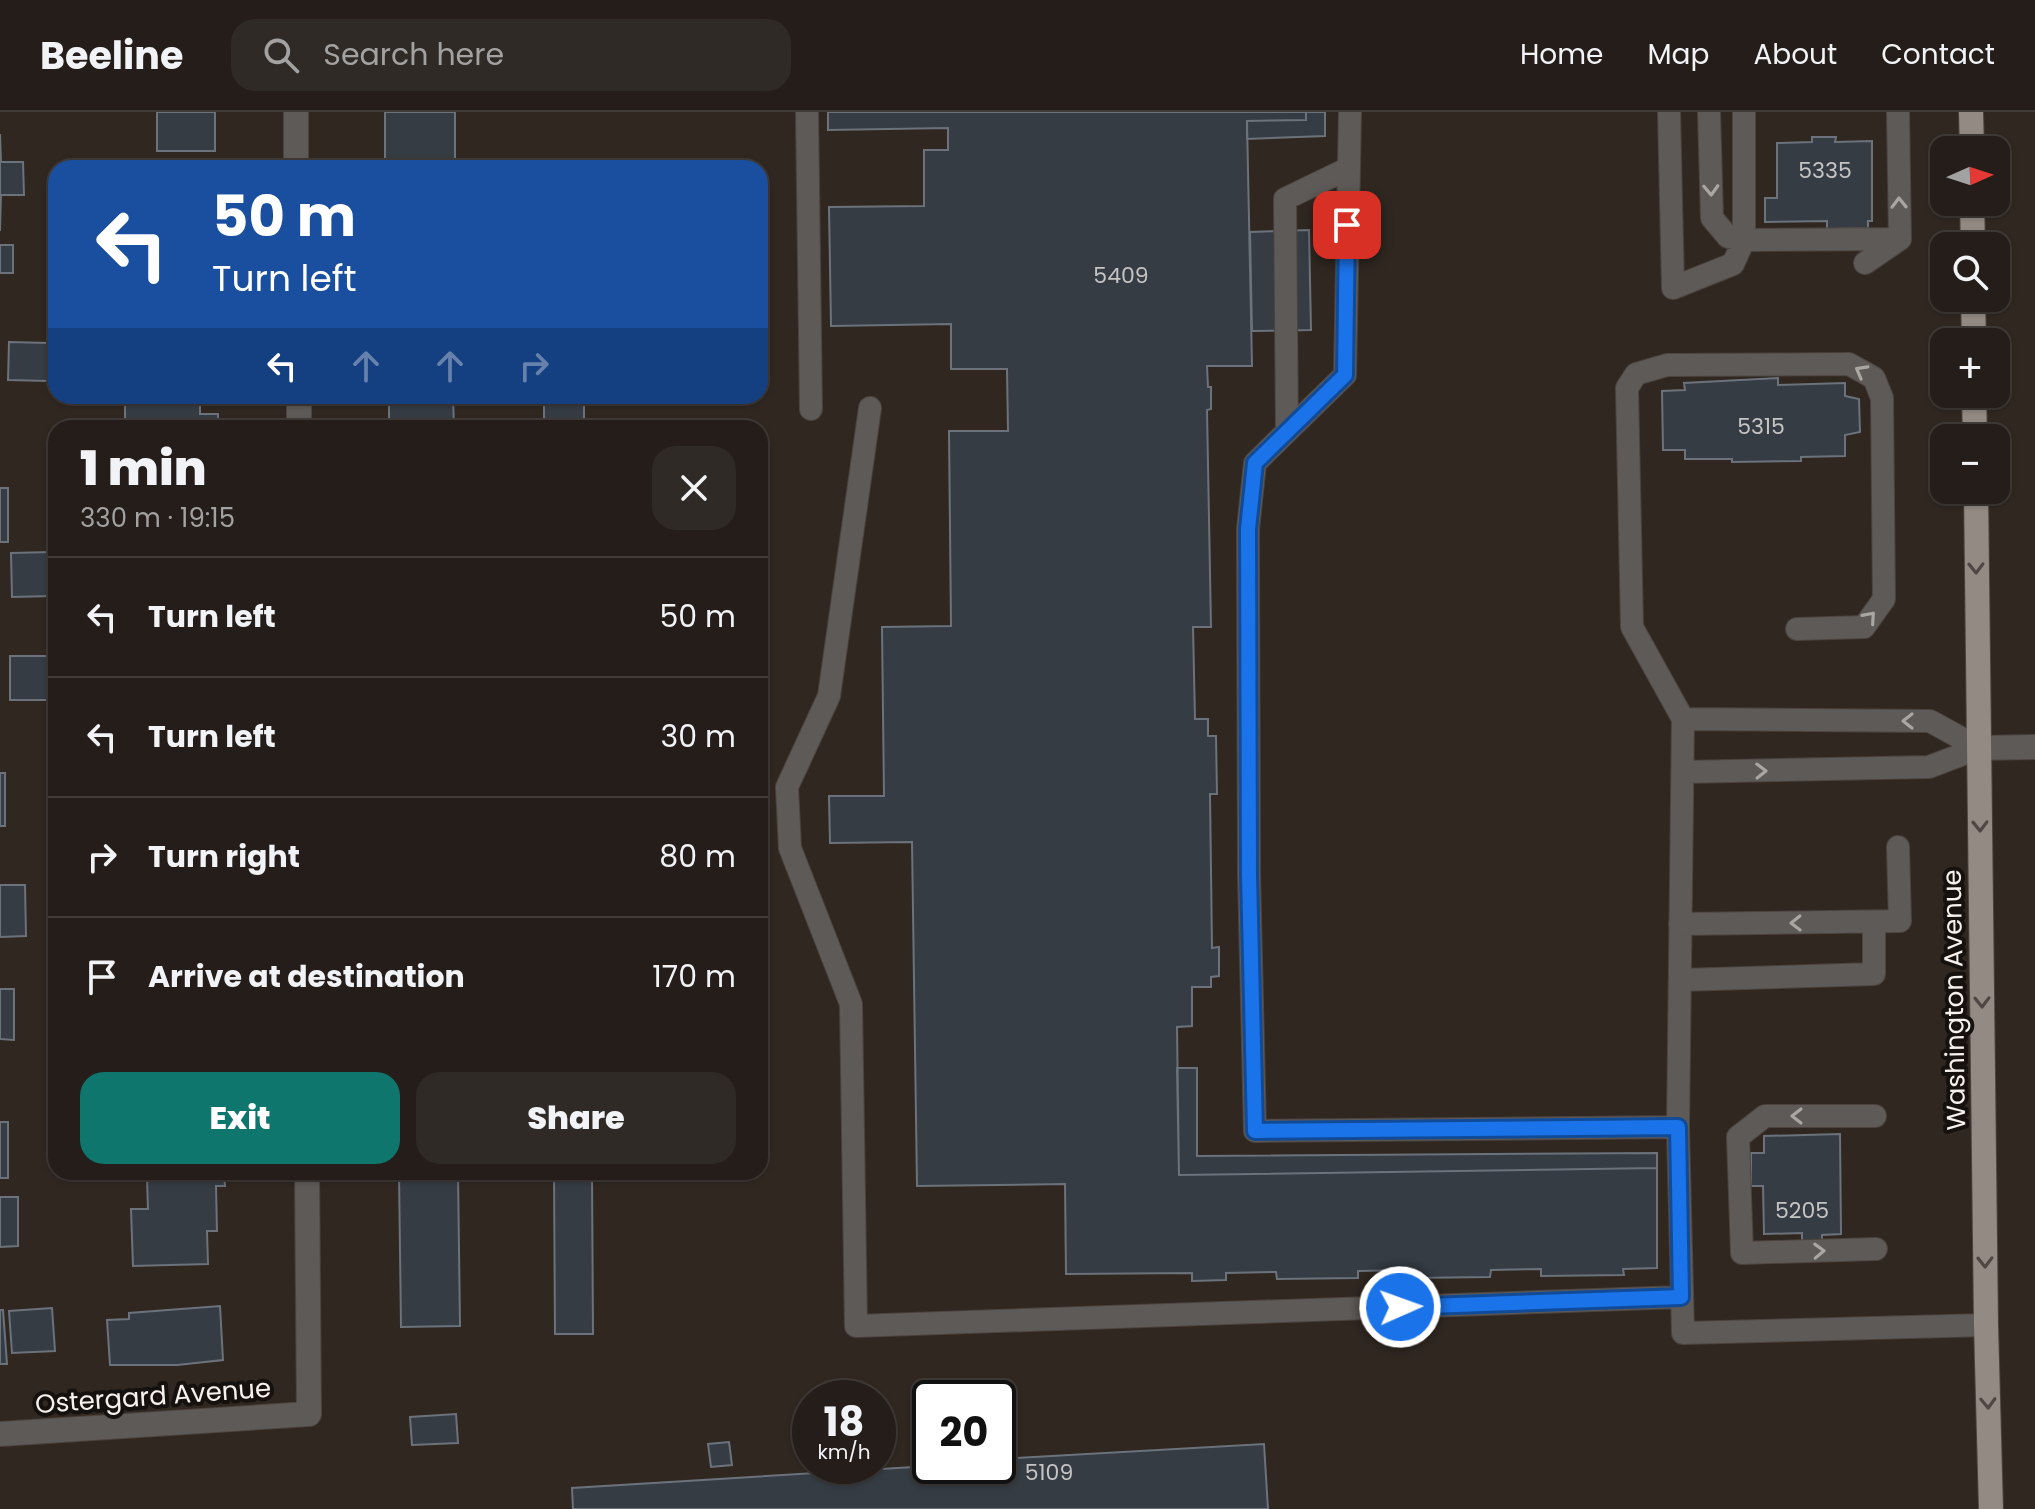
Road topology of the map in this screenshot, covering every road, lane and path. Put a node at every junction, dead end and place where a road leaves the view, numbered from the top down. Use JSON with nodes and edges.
{"nodes":[{"id":1,"x":296,"y":112,"type":"edge"},
{"id":2,"x":807,"y":112,"type":"edge"},
{"id":3,"x":1350,"y":112,"type":"edge"},
{"id":4,"x":1669,"y":112,"type":"edge"},
{"id":5,"x":1709,"y":112,"type":"edge"},
{"id":6,"x":1744,"y":112,"type":"edge"},
{"id":7,"x":1898,"y":112,"type":"edge"},
{"id":8,"x":1971,"y":112,"type":"edge"},
{"id":9,"x":1972,"y":136,"type":"edge"},
{"id":10,"x":296,"y":160,"type":"edge"},
{"id":11,"x":1349,"y":168,"type":"junction"},
{"id":12,"x":1900,"y":239,"type":"junction"},
{"id":13,"x":1744,"y":240,"type":"junction"},
{"id":14,"x":1865,"y":263,"type":"dead end"},
{"id":15,"x":870,"y":408,"type":"dead end"},
{"id":16,"x":811,"y":409,"type":"dead end"},
{"id":17,"x":1287,"y":431,"type":"junction"},
{"id":18,"x":1976,"y":504,"type":"edge"},
{"id":19,"x":1797,"y":629,"type":"dead end"},
{"id":20,"x":1683,"y":719,"type":"junction"},
{"id":21,"x":2035,"y":747,"type":"edge"},
{"id":22,"x":1979,"y":748,"type":"junction"},
{"id":23,"x":1683,"y":772,"type":"junction"},
{"id":24,"x":1898,"y":847,"type":"dead end"},
{"id":25,"x":1874,"y":922,"type":"junction"},
{"id":26,"x":1680,"y":924,"type":"junction"},
{"id":27,"x":1680,"y":980,"type":"junction"},
{"id":28,"x":1875,"y":1116,"type":"dead end"},
{"id":29,"x":1678,"y":1127,"type":"junction"},
{"id":30,"x":307,"y":1180,"type":"edge"},
{"id":31,"x":1876,"y":1249,"type":"dead end"},
{"id":32,"x":1681,"y":1297,"type":"junction"},
{"id":33,"x":1986,"y":1325,"type":"junction"},
{"id":34,"x":0,"y":1434,"type":"edge"},
{"id":35,"x":1991,"y":1509,"type":"edge"}],
"edges":[{"from":1,"to":10,"type":"street"},
{"from":2,"to":16,"type":"lane"},
{"from":3,"to":11,"type":"lane"},
{"from":4,"to":13,"type":"lane"},
{"from":5,"to":13,"type":"lane","one_way":true},
{"from":6,"to":13,"type":"lane"},
{"from":12,"to":7,"type":"lane","one_way":true},
{"from":8,"to":9,"type":"main road"},
{"from":11,"to":17,"type":"lane"},
{"from":11,"to":17,"type":"lane"},
{"from":12,"to":13,"type":"lane"},
{"from":12,"to":14,"type":"lane"},
{"from":15,"to":32,"type":"lane"},
{"from":17,"to":29,"type":"lane"},
{"from":18,"to":22,"type":"main road","name":"Washington Avenue","one_way":true},
{"from":19,"to":20,"type":"lane","one_way":true},
{"from":22,"to":20,"type":"lane","one_way":true},
{"from":20,"to":23,"type":"lane"},
{"from":21,"to":22,"type":"street"},
{"from":23,"to":22,"type":"lane","one_way":true},
{"from":22,"to":33,"type":"main road","name":"Washington Avenue","one_way":true},
{"from":23,"to":26,"type":"lane"},
{"from":24,"to":25,"type":"lane"},
{"from":25,"to":26,"type":"lane","one_way":true},
{"from":25,"to":27,"type":"lane"},
{"from":26,"to":27,"type":"lane"},
{"from":27,"to":29,"type":"lane"},
{"from":28,"to":31,"type":"lane","one_way":true},
{"from":29,"to":32,"type":"lane"},
{"from":30,"to":34,"type":"street","name":"Ostergard Avenue"},
{"from":32,"to":33,"type":"lane"},
{"from":33,"to":35,"type":"main road","name":"Washington Avenue","one_way":true}]}
